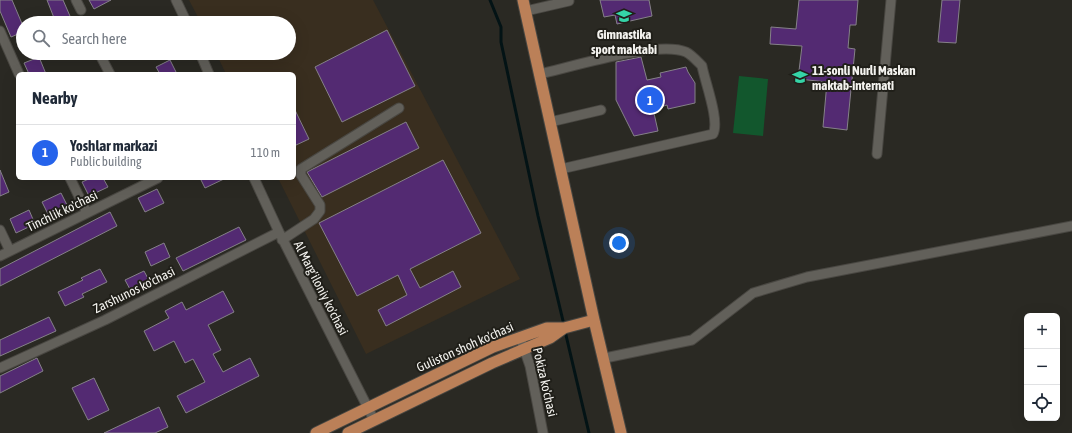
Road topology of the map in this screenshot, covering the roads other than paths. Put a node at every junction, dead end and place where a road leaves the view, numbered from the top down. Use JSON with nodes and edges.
{"nodes":[{"id":1,"x":76,"y":0,"type":"edge"},
{"id":2,"x":176,"y":0,"type":"edge"},
{"id":3,"x":891,"y":0,"type":"edge"},
{"id":4,"x":569,"y":1,"type":"dead end"},
{"id":5,"x":524,"y":5,"type":"edge"},
{"id":6,"x":81,"y":10,"type":"dead end"},
{"id":7,"x":184,"y":16,"type":"edge"},
{"id":8,"x":0,"y":31,"type":"edge"},
{"id":9,"x":103,"y":60,"type":"edge"},
{"id":10,"x":203,"y":60,"type":"edge"},
{"id":11,"x":19,"y":72,"type":"edge"},
{"id":12,"x":109,"y":72,"type":"edge"},
{"id":13,"x":208,"y":72,"type":"edge"},
{"id":14,"x":540,"y":74,"type":"junction"},
{"id":15,"x":399,"y":108,"type":"dead end"},
{"id":16,"x":601,"y":110,"type":"dead end"},
{"id":17,"x":550,"y":122,"type":"junction"},
{"id":18,"x":877,"y":154,"type":"dead end"},
{"id":19,"x":561,"y":169,"type":"junction"},
{"id":20,"x":71,"y":180,"type":"edge"},
{"id":21,"x":154,"y":180,"type":"edge"},
{"id":22,"x":255,"y":180,"type":"edge"},
{"id":23,"x":87,"y":213,"type":"junction"},
{"id":24,"x":1072,"y":226,"type":"edge"},
{"id":25,"x":0,"y":230,"type":"edge"},
{"id":26,"x":281,"y":236,"type":"junction"},
{"id":27,"x":10,"y":251,"type":"junction"},
{"id":28,"x":0,"y":256,"type":"edge"},
{"id":29,"x":590,"y":321,"type":"junction"},
{"id":30,"x":564,"y":328,"type":"junction"},
{"id":31,"x":520,"y":337,"type":"junction"},
{"id":32,"x":525,"y":349,"type":"junction"},
{"id":33,"x":605,"y":358,"type":"junction"},
{"id":34,"x":0,"y":368,"type":"edge"},
{"id":35,"x":367,"y":408,"type":"junction"},
{"id":36,"x":374,"y":420,"type":"junction"},
{"id":37,"x":316,"y":433,"type":"edge"},
{"id":38,"x":348,"y":433,"type":"edge"},
{"id":39,"x":543,"y":433,"type":"edge"},
{"id":40,"x":621,"y":433,"type":"edge"}],
"edges":[{"from":1,"to":6,"type":"street"},
{"from":2,"to":7,"type":"street"},
{"from":3,"to":18,"type":"street"},
{"from":4,"to":5,"type":"street"},
{"from":5,"to":14,"type":"main road"},
{"from":8,"to":11,"type":"street"},
{"from":9,"to":12,"type":"street"},
{"from":10,"to":13,"type":"street"},
{"from":14,"to":17,"type":"main road"},
{"from":14,"to":19,"type":"street"},
{"from":15,"to":26,"type":"street","name":"Zarshunos ko'chasi"},
{"from":16,"to":17,"type":"street"},
{"from":17,"to":19,"type":"main road"},
{"from":19,"to":29,"type":"main road"},
{"from":20,"to":23,"type":"street"},
{"from":21,"to":23,"type":"street","name":"Tinchlik ko'chasi"},
{"from":22,"to":26,"type":"street","name":"Al Marg'iloniy ko'chasi"},
{"from":23,"to":27,"type":"street","name":"Tinchlik ko'chasi"},
{"from":24,"to":33,"type":"street"},
{"from":25,"to":27,"type":"street"},
{"from":26,"to":34,"type":"street","name":"Zarshunos ko'chasi"},
{"from":26,"to":35,"type":"street","name":"Al Marg'iloniy ko'chasi"},
{"from":27,"to":28,"type":"street","name":"Tinchlik ko'chasi"},
{"from":29,"to":30,"type":"main road"},
{"from":29,"to":33,"type":"main road"},
{"from":30,"to":31,"type":"main road","name":"Guliston shoh ko'chasi"},
{"from":30,"to":32,"type":"main road","name":"Guliston shoh ko'chasi"},
{"from":31,"to":32,"type":"street","name":"Pokiza ko'chasi"},
{"from":31,"to":35,"type":"main road","name":"Guliston shoh ko'chasi"},
{"from":32,"to":36,"type":"main road","name":"Guliston shoh ko'chasi"},
{"from":32,"to":39,"type":"street","name":"Pokiza ko'chasi"},
{"from":33,"to":40,"type":"main road"},
{"from":35,"to":36,"type":"street","name":"Al Marg'iloniy ko'chasi"},
{"from":35,"to":37,"type":"main road","name":"Guliston shoh ko'chasi"},
{"from":36,"to":38,"type":"main road","name":"Guliston shoh ko'chasi"}]}
